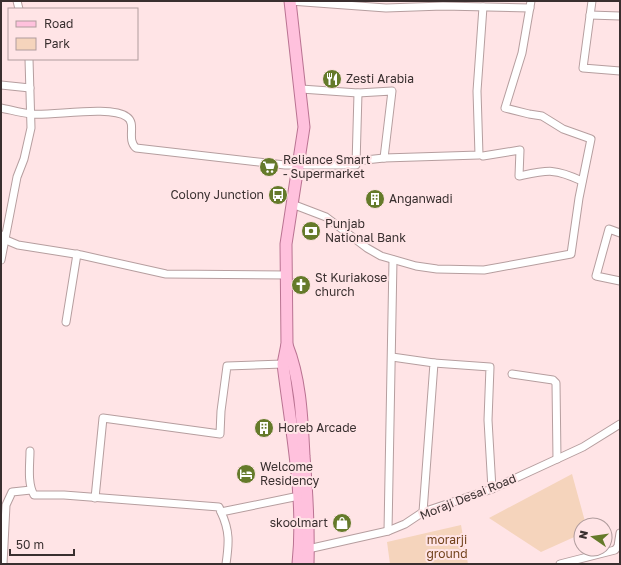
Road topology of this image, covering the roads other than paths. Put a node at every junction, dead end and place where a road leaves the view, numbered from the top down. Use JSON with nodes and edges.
{"nodes":[{"id":1,"x":290,"y":1,"type":"edge"},
{"id":2,"x":592,"y":1,"type":"edge"},
{"id":3,"x":443,"y":3,"type":"edge"},
{"id":4,"x":387,"y":4,"type":"edge"},
{"id":5,"x":530,"y":5,"type":"edge"},
{"id":6,"x":483,"y":7,"type":"junction"},
{"id":7,"x":590,"y":15,"type":"junction"},
{"id":8,"x":620,"y":16,"type":"edge"},
{"id":9,"x":29,"y":60,"type":"edge"},
{"id":10,"x":620,"y":71,"type":"edge"},
{"id":11,"x":1,"y":85,"type":"edge"},
{"id":12,"x":30,"y":88,"type":"junction"},
{"id":13,"x":300,"y":89,"type":"junction"},
{"id":14,"x":358,"y":93,"type":"junction"},
{"id":15,"x":1,"y":108,"type":"edge"},
{"id":16,"x":31,"y":114,"type":"junction"},
{"id":17,"x":483,"y":156,"type":"dead end"},
{"id":18,"x":384,"y":158,"type":"junction"},
{"id":19,"x":356,"y":161,"type":"junction"},
{"id":20,"x":297,"y":165,"type":"junction"},
{"id":21,"x":582,"y":181,"type":"junction"},
{"id":22,"x":292,"y":204,"type":"junction"},
{"id":23,"x":620,"y":233,"type":"edge"},
{"id":24,"x":3,"y":238,"type":"edge"},
{"id":25,"x":77,"y":254,"type":"junction"},
{"id":26,"x":1,"y":260,"type":"edge"},
{"id":27,"x":394,"y":260,"type":"junction"},
{"id":28,"x":287,"y":275,"type":"junction"},
{"id":29,"x":620,"y":281,"type":"edge"},
{"id":30,"x":66,"y":322,"type":"dead end"},
{"id":31,"x":287,"y":344,"type":"junction"},
{"id":32,"x":392,"y":357,"type":"junction"},
{"id":33,"x":434,"y":363,"type":"junction"},
{"id":34,"x":283,"y":364,"type":"junction"},
{"id":35,"x":512,"y":374,"type":"dead end"},
{"id":36,"x":302,"y":416,"type":"junction"},
{"id":37,"x":289,"y":417,"type":"junction"},
{"id":38,"x":620,"y":424,"type":"edge"},
{"id":39,"x":30,"y":451,"type":"dead end"},
{"id":40,"x":557,"y":459,"type":"junction"},
{"id":41,"x":492,"y":489,"type":"junction"},
{"id":42,"x":31,"y":490,"type":"junction"},
{"id":43,"x":299,"y":496,"type":"junction"},
{"id":44,"x":94,"y":498,"type":"junction"},
{"id":45,"x":221,"y":512,"type":"junction"},
{"id":46,"x":424,"y":512,"type":"junction"},
{"id":47,"x":388,"y":531,"type":"junction"},
{"id":48,"x":620,"y":533,"type":"edge"},
{"id":49,"x":308,"y":549,"type":"junction"},
{"id":50,"x":2,"y":562,"type":"edge"},
{"id":51,"x":226,"y":564,"type":"edge"},
{"id":52,"x":298,"y":564,"type":"edge"},
{"id":53,"x":308,"y":564,"type":"edge"},
{"id":54,"x":560,"y":564,"type":"edge"}],
"edges":[{"from":1,"to":4,"type":"street"},
{"from":1,"to":13,"type":"main road"},
{"from":2,"to":7,"type":"street"},
{"from":3,"to":4,"type":"street"},
{"from":3,"to":6,"type":"street"},
{"from":5,"to":6,"type":"street"},
{"from":5,"to":21,"type":"street"},
{"from":6,"to":18,"type":"street"},
{"from":7,"to":8,"type":"street"},
{"from":7,"to":10,"type":"street"},
{"from":9,"to":12,"type":"street"},
{"from":11,"to":12,"type":"street"},
{"from":12,"to":16,"type":"street"},
{"from":13,"to":14,"type":"street"},
{"from":13,"to":20,"type":"main road"},
{"from":14,"to":18,"type":"street"},
{"from":14,"to":19,"type":"street"},
{"from":15,"to":16,"type":"street"},
{"from":16,"to":20,"type":"street"},
{"from":16,"to":24,"type":"street"},
{"from":17,"to":21,"type":"street"},
{"from":18,"to":19,"type":"street"},
{"from":19,"to":20,"type":"street"},
{"from":20,"to":22,"type":"main road"},
{"from":21,"to":27,"type":"street"},
{"from":22,"to":27,"type":"street"},
{"from":22,"to":28,"type":"main road"},
{"from":23,"to":29,"type":"street"},
{"from":24,"to":25,"type":"street"},
{"from":24,"to":26,"type":"street"},
{"from":25,"to":28,"type":"street"},
{"from":25,"to":30,"type":"street"},
{"from":27,"to":32,"type":"street"},
{"from":28,"to":31,"type":"main road"},
{"from":31,"to":34,"type":"main road"},
{"from":31,"to":36,"type":"main road"},
{"from":32,"to":33,"type":"street"},
{"from":32,"to":47,"type":"street"},
{"from":33,"to":41,"type":"street"},
{"from":33,"to":46,"type":"street"},
{"from":34,"to":37,"type":"main road"},
{"from":34,"to":44,"type":"street"},
{"from":35,"to":40,"type":"street"},
{"from":36,"to":37,"type":"main road"},
{"from":36,"to":49,"type":"main road"},
{"from":37,"to":43,"type":"main road"},
{"from":38,"to":40,"type":"street","name":"Moraji Desai Road"},
{"from":39,"to":42,"type":"street"},
{"from":40,"to":41,"type":"street","name":"Moraji Desai Road"},
{"from":41,"to":46,"type":"street","name":"Moraji Desai Road"},
{"from":42,"to":44,"type":"street"},
{"from":42,"to":50,"type":"street"},
{"from":43,"to":45,"type":"street"},
{"from":43,"to":52,"type":"main road"},
{"from":44,"to":45,"type":"street"},
{"from":45,"to":51,"type":"street"},
{"from":46,"to":47,"type":"street","name":"Moraji Desai Road"},
{"from":47,"to":49,"type":"street","name":"Moraji Desai Road"},
{"from":48,"to":54,"type":"street"},
{"from":49,"to":53,"type":"main road"}]}
